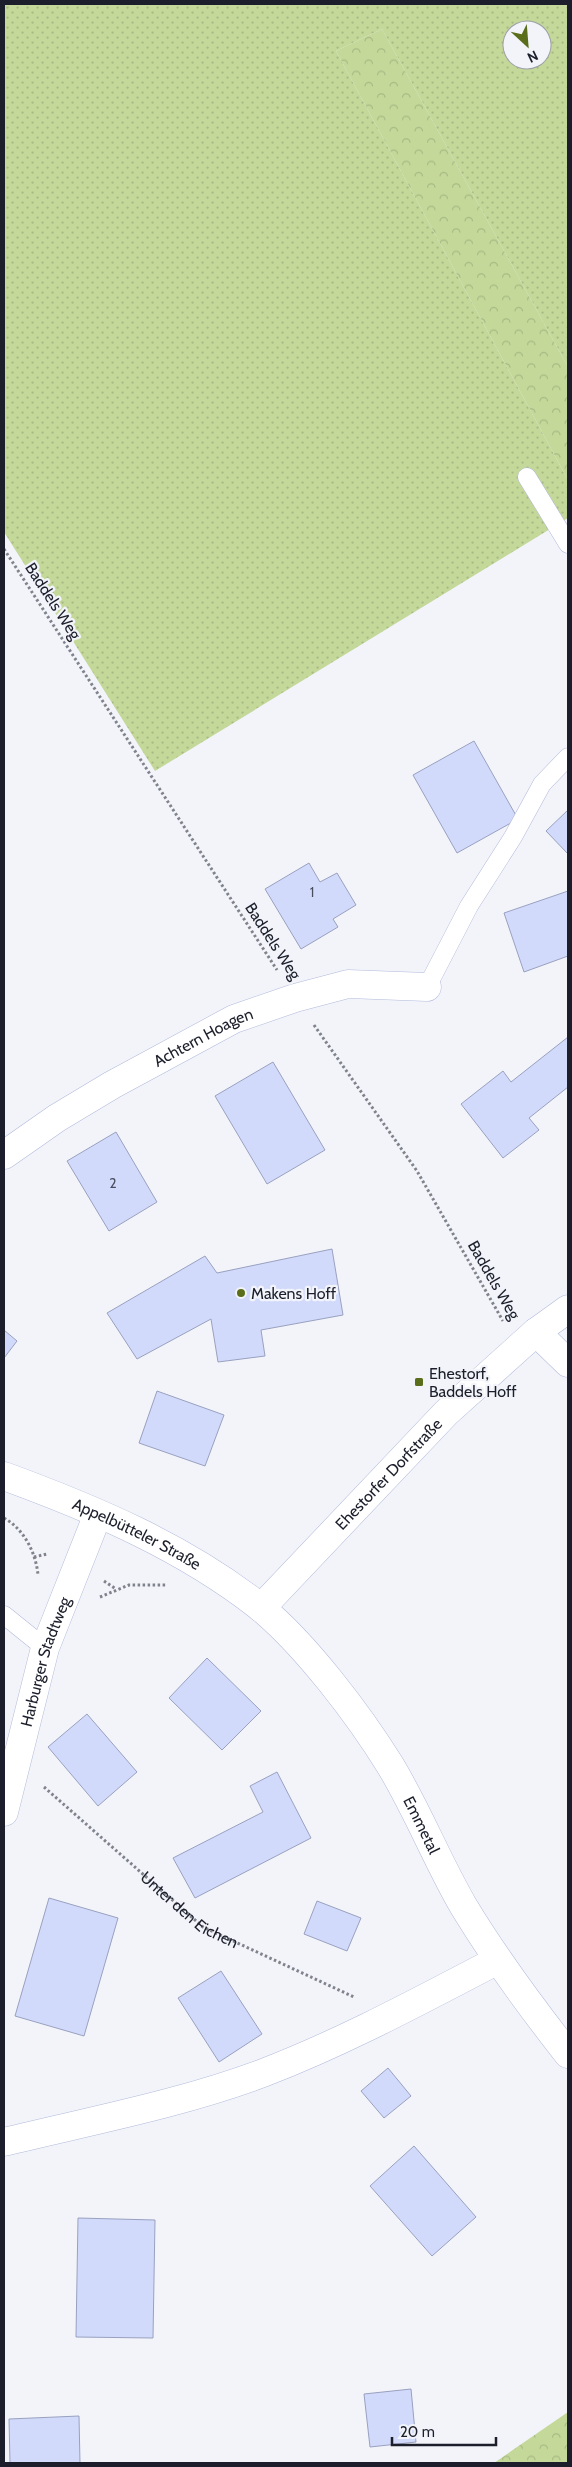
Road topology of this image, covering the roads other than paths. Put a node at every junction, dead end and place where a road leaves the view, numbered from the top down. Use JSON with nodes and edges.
{"nodes":[{"id":1,"x":528,"y":477,"type":"dead end"},
{"id":2,"x":568,"y":544,"type":"edge"},
{"id":3,"x":568,"y":757,"type":"edge"},
{"id":4,"x":428,"y":987,"type":"joint"},
{"id":5,"x":4,"y":1155,"type":"edge"},
{"id":6,"x":568,"y":1310,"type":"edge"},
{"id":7,"x":527,"y":1340,"type":"junction"},
{"id":8,"x":568,"y":1363,"type":"edge"},
{"id":9,"x":4,"y":1476,"type":"edge"},
{"id":10,"x":98,"y":1514,"type":"junction"},
{"id":11,"x":261,"y":1608,"type":"junction"},
{"id":12,"x":4,"y":1616,"type":"edge"},
{"id":13,"x":45,"y":1648,"type":"junction"},
{"id":14,"x":4,"y":1812,"type":"edge"},
{"id":15,"x":498,"y":1960,"type":"junction"},
{"id":16,"x":568,"y":2054,"type":"edge"},
{"id":17,"x":4,"y":2142,"type":"edge"}],
"edges":[{"from":1,"to":2,"type":"lane"},
{"from":3,"to":4,"type":"lane"},
{"from":4,"to":5,"type":"street","name":"Achtern Hoagen"},
{"from":6,"to":7,"type":"street","name":"Ehestorfer Dorfstraße"},
{"from":7,"to":8,"type":"street"},
{"from":7,"to":11,"type":"street","name":"Ehestorfer Dorfstraße"},
{"from":9,"to":10,"type":"street","name":"Appelbütteler Straße"},
{"from":10,"to":11,"type":"street","name":"Appelbütteler Straße"},
{"from":10,"to":13,"type":"street","name":"Harburger Stadtweg"},
{"from":11,"to":15,"type":"street","name":"Emmetal"},
{"from":12,"to":13,"type":"lane"},
{"from":13,"to":14,"type":"street","name":"Harburger Stadtweg"},
{"from":15,"to":16,"type":"street","name":"Emmetal"},
{"from":15,"to":17,"type":"street"}]}
